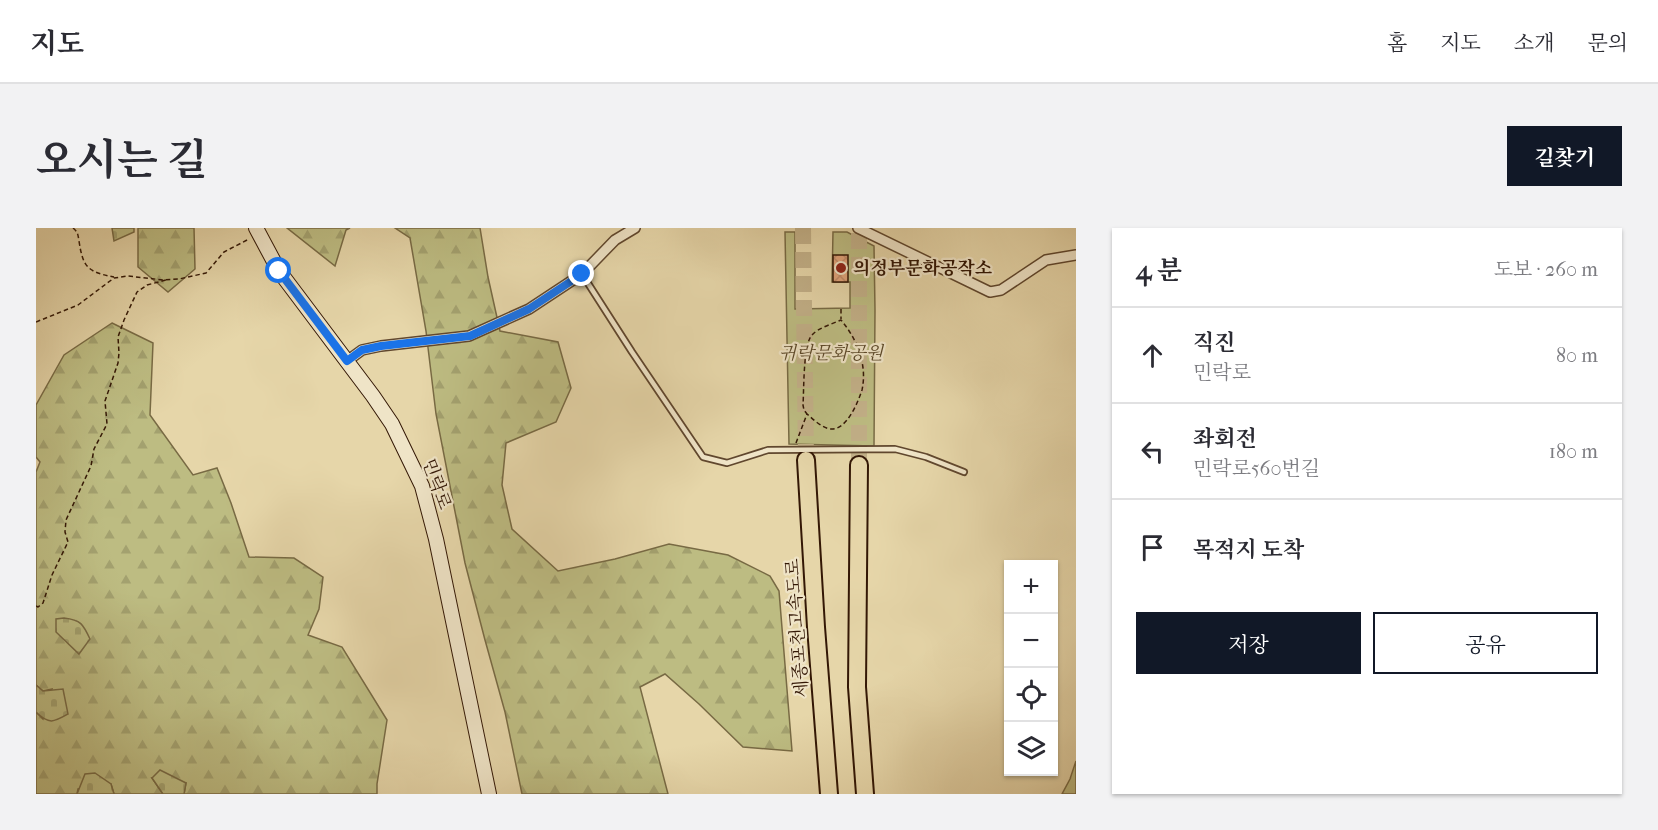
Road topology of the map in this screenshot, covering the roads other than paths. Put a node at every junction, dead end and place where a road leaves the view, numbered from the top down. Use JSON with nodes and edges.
{"nodes":[{"id":1,"x":635,"y":228,"type":"edge"},
{"id":2,"x":858,"y":228,"type":"edge"},
{"id":3,"x":257,"y":231,"type":"edge"},
{"id":4,"x":1076,"y":255,"type":"edge"},
{"id":5,"x":582,"y":274,"type":"junction"},
{"id":6,"x":347,"y":361,"type":"junction"},
{"id":7,"x":800,"y":454,"type":"junction"},
{"id":8,"x":859,"y":465,"type":"tunnel mouth"},
{"id":9,"x":964,"y":472,"type":"dead end"},
{"id":10,"x":489,"y":794,"type":"edge"},
{"id":11,"x":829,"y":794,"type":"edge"},
{"id":12,"x":865,"y":794,"type":"edge"}],
"edges":[{"from":1,"to":5,"type":"street"},
{"from":2,"to":4,"type":"street"},
{"from":3,"to":6,"type":"main road","name":"민락로"},
{"from":5,"to":6,"type":"street"},
{"from":5,"to":7,"type":"lane"},
{"from":6,"to":10,"type":"main road","name":"민락로"},
{"from":7,"to":9,"type":"lane"},
{"from":7,"to":11,"type":"highway","name":"세종포천고속도로"},
{"from":8,"to":12,"type":"highway"}]}
